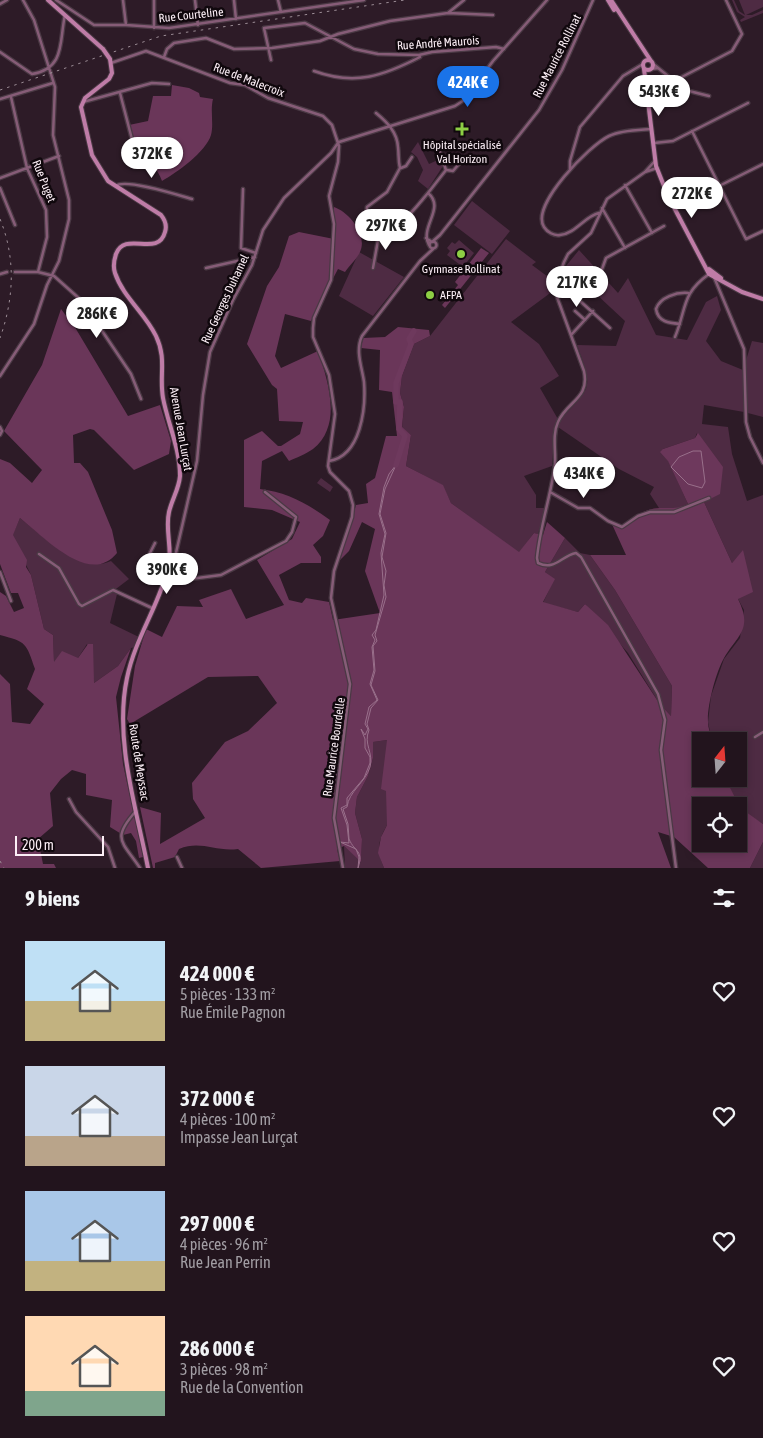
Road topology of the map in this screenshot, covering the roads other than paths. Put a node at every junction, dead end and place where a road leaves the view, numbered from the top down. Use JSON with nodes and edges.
{"nodes":[{"id":1,"x":7,"y":0,"type":"edge"},
{"id":2,"x":23,"y":0,"type":"edge"},
{"id":3,"x":48,"y":0,"type":"edge"},
{"id":4,"x":56,"y":0,"type":"edge"},
{"id":5,"x":124,"y":0,"type":"edge"},
{"id":6,"x":154,"y":0,"type":"edge"},
{"id":7,"x":195,"y":0,"type":"edge"},
{"id":8,"x":234,"y":0,"type":"edge"},
{"id":9,"x":278,"y":0,"type":"edge"},
{"id":10,"x":364,"y":0,"type":"edge"},
{"id":11,"x":464,"y":0,"type":"edge"},
{"id":12,"x":547,"y":0,"type":"edge"},
{"id":13,"x":593,"y":0,"type":"edge"},
{"id":14,"x":610,"y":0,"type":"edge"},
{"id":15,"x":726,"y":0,"type":"edge"},
{"id":16,"x":344,"y":1,"type":"edge"},
{"id":17,"x":0,"y":4,"type":"edge"},
{"id":18,"x":281,"y":12,"type":"junction"},
{"id":19,"x":448,"y":13,"type":"junction"},
{"id":20,"x":65,"y":15,"type":"junction"},
{"id":21,"x":493,"y":15,"type":"dead end"},
{"id":22,"x":236,"y":19,"type":"junction"},
{"id":23,"x":624,"y":21,"type":"junction"},
{"id":24,"x":126,"y":25,"type":"junction"},
{"id":25,"x":198,"y":25,"type":"junction"},
{"id":26,"x":154,"y":28,"type":"junction"},
{"id":27,"x":331,"y":38,"type":"junction"},
{"id":28,"x":268,"y":48,"type":"junction"},
{"id":29,"x":493,"y":48,"type":"junction"},
{"id":30,"x":504,"y":49,"type":"junction"},
{"id":31,"x":0,"y":52,"type":"edge"},
{"id":32,"x":500,"y":52,"type":"junction"},
{"id":33,"x":643,"y":52,"type":"junction"},
{"id":34,"x":408,"y":54,"type":"junction"},
{"id":35,"x":422,"y":55,"type":"junction"},
{"id":36,"x":164,"y":57,"type":"junction"},
{"id":37,"x":271,"y":60,"type":"dead end"},
{"id":38,"x":111,"y":61,"type":"junction"},
{"id":39,"x":409,"y":61,"type":"junction"},
{"id":40,"x":651,"y":62,"type":"junction"},
{"id":41,"x":644,"y":66,"type":"junction"},
{"id":42,"x":48,"y":68,"type":"junction"},
{"id":43,"x":660,"y":68,"type":"junction"},
{"id":44,"x":651,"y":69,"type":"junction"},
{"id":45,"x":314,"y":71,"type":"dead end"},
{"id":46,"x":646,"y":76,"type":"junction"},
{"id":47,"x":674,"y":81,"type":"junction"},
{"id":48,"x":53,"y":83,"type":"junction"},
{"id":49,"x":169,"y":84,"type":"dead end"},
{"id":50,"x":120,"y":93,"type":"junction"},
{"id":51,"x":709,"y":96,"type":"dead end"},
{"id":52,"x":11,"y":97,"type":"junction"},
{"id":53,"x":0,"y":99,"type":"edge"},
{"id":54,"x":82,"y":102,"type":"junction"},
{"id":55,"x":748,"y":103,"type":"dead end"},
{"id":56,"x":376,"y":112,"type":"dead end"},
{"id":57,"x":391,"y":126,"type":"junction"},
{"id":58,"x":651,"y":129,"type":"junction"},
{"id":59,"x":692,"y":131,"type":"junction"},
{"id":60,"x":338,"y":142,"type":"junction"},
{"id":61,"x":653,"y":144,"type":"junction"},
{"id":62,"x":440,"y":152,"type":"dead end"},
{"id":63,"x":58,"y":156,"type":"junction"},
{"id":64,"x":141,"y":157,"type":"dead end"},
{"id":65,"x":412,"y":157,"type":"dead end"},
{"id":66,"x":464,"y":158,"type":"dead end"},
{"id":67,"x":654,"y":161,"type":"junction"},
{"id":68,"x":763,"y":164,"type":"edge"},
{"id":69,"x":28,"y":168,"type":"junction"},
{"id":70,"x":400,"y":168,"type":"junction"},
{"id":71,"x":570,"y":169,"type":"junction"},
{"id":72,"x":655,"y":169,"type":"junction"},
{"id":73,"x":446,"y":170,"type":"junction"},
{"id":74,"x":645,"y":172,"type":"junction"},
{"id":75,"x":0,"y":178,"type":"edge"},
{"id":76,"x":625,"y":185,"type":"junction"},
{"id":77,"x":116,"y":186,"type":"junction"},
{"id":78,"x":719,"y":186,"type":"junction"},
{"id":79,"x":0,"y":188,"type":"edge"},
{"id":80,"x":243,"y":189,"type":"dead end"},
{"id":81,"x":428,"y":193,"type":"junction"},
{"id":82,"x":192,"y":199,"type":"dead end"},
{"id":83,"x":602,"y":208,"type":"junction"},
{"id":84,"x":600,"y":213,"type":"junction"},
{"id":85,"x":15,"y":225,"type":"dead end"},
{"id":86,"x":664,"y":226,"type":"dead end"},
{"id":87,"x":380,"y":229,"type":"junction"},
{"id":88,"x":763,"y":231,"type":"edge"},
{"id":89,"x":652,"y":233,"type":"junction"},
{"id":90,"x":440,"y":236,"type":"junction"},
{"id":91,"x":426,"y":238,"type":"junction"},
{"id":92,"x":432,"y":242,"type":"junction"},
{"id":93,"x":436,"y":245,"type":"junction"},
{"id":94,"x":430,"y":247,"type":"junction"},
{"id":95,"x":625,"y":248,"type":"junction"},
{"id":96,"x":256,"y":253,"type":"junction"},
{"id":97,"x":255,"y":257,"type":"junction"},
{"id":98,"x":206,"y":268,"type":"dead end"},
{"id":99,"x":373,"y":268,"type":"dead end"},
{"id":100,"x":602,"y":268,"type":"dead end"},
{"id":101,"x":7,"y":272,"type":"dead end"},
{"id":102,"x":15,"y":272,"type":"dead end"},
{"id":103,"x":38,"y":272,"type":"junction"},
{"id":104,"x":0,"y":274,"type":"edge"},
{"id":105,"x":712,"y":275,"type":"junction"},
{"id":106,"x":52,"y":276,"type":"junction"},
{"id":107,"x":570,"y":292,"type":"dead end"},
{"id":108,"x":688,"y":293,"type":"junction"},
{"id":109,"x":763,"y":300,"type":"edge"},
{"id":110,"x":575,"y":311,"type":"dead end"},
{"id":111,"x":593,"y":311,"type":"junction"},
{"id":112,"x":585,"y":320,"type":"junction"},
{"id":113,"x":680,"y":324,"type":"junction"},
{"id":114,"x":610,"y":328,"type":"dead end"},
{"id":115,"x":571,"y":335,"type":"junction"},
{"id":116,"x":675,"y":337,"type":"dead end"},
{"id":117,"x":0,"y":376,"type":"edge"},
{"id":118,"x":141,"y":399,"type":"dead end"},
{"id":119,"x":0,"y":428,"type":"edge"},
{"id":120,"x":0,"y":435,"type":"edge"},
{"id":121,"x":329,"y":461,"type":"junction"},
{"id":122,"x":763,"y":463,"type":"edge"},
{"id":123,"x":265,"y":492,"type":"dead end"},
{"id":124,"x":550,"y":492,"type":"junction"},
{"id":125,"x":709,"y":498,"type":"dead end"},
{"id":126,"x":155,"y":543,"type":"dead end"},
{"id":127,"x":39,"y":554,"type":"dead end"},
{"id":128,"x":0,"y":572,"type":"edge"},
{"id":129,"x":164,"y":577,"type":"junction"},
{"id":130,"x":170,"y":579,"type":"junction"},
{"id":131,"x":10,"y":601,"type":"dead end"},
{"id":132,"x":152,"y":608,"type":"junction"},
{"id":133,"x":763,"y":732,"type":"edge"},
{"id":134,"x":755,"y":737,"type":"dead end"},
{"id":135,"x":69,"y":799,"type":"dead end"},
{"id":136,"x":136,"y":810,"type":"junction"},
{"id":137,"x":177,"y":857,"type":"dead end"},
{"id":138,"x":115,"y":868,"type":"edge"},
{"id":139,"x":140,"y":868,"type":"edge"},
{"id":140,"x":148,"y":868,"type":"edge"},
{"id":141,"x":182,"y":868,"type":"edge"},
{"id":142,"x":343,"y":868,"type":"edge"},
{"id":143,"x":676,"y":868,"type":"edge"}],
"edges":[{"from":1,"to":17,"type":"street"},
{"from":2,"to":42,"type":"street"},
{"from":3,"to":20,"type":"main road"},
{"from":4,"to":24,"type":"street","name":"Rue Courteline"},
{"from":5,"to":24,"type":"street"},
{"from":6,"to":26,"type":"street"},
{"from":7,"to":25,"type":"street"},
{"from":8,"to":22,"type":"street"},
{"from":9,"to":18,"type":"street"},
{"from":10,"to":16,"type":"street","name":"Rue Courteline"},
{"from":11,"to":19,"type":"street"},
{"from":12,"to":30,"type":"street"},
{"from":13,"to":90,"type":"street","name":"Rue Maurice Rollinat"},
{"from":14,"to":23,"type":"main road"},
{"from":14,"to":23,"type":"main road"},
{"from":15,"to":47,"type":"street"},
{"from":16,"to":18,"type":"street","name":"Rue Courteline"},
{"from":18,"to":22,"type":"street","name":"Rue Courteline"},
{"from":19,"to":21,"type":"street"},
{"from":19,"to":27,"type":"street"},
{"from":20,"to":38,"type":"main road","bridge":true},
{"from":20,"to":42,"type":"street"},
{"from":22,"to":25,"type":"street","name":"Rue Courteline"},
{"from":23,"to":33,"type":"main road"},
{"from":24,"to":26,"type":"street","name":"Rue Courteline"},
{"from":25,"to":26,"type":"street","name":"Rue Courteline"},
{"from":27,"to":28,"type":"street"},
{"from":27,"to":28,"type":"street","name":"Rue André Maurois"},
{"from":27,"to":34,"type":"street","name":"Rue André Maurois"},
{"from":28,"to":36,"type":"street"},
{"from":28,"to":37,"type":"street"},
{"from":29,"to":30,"type":"street","name":"Rue André Maurois"},
{"from":29,"to":32,"type":"street","name":"Rue André Maurois"},
{"from":29,"to":35,"type":"street","name":"Rue André Maurois"},
{"from":30,"to":32,"type":"street"},
{"from":31,"to":42,"type":"street"},
{"from":32,"to":57,"type":"street"},
{"from":33,"to":40,"type":"main road"},
{"from":33,"to":41,"type":"main road"},
{"from":34,"to":35,"type":"street","name":"Rue André Maurois"},
{"from":34,"to":39,"type":"street"},
{"from":35,"to":39,"type":"street"},
{"from":36,"to":38,"type":"street","name":"Rue de Malecroix"},
{"from":36,"to":60,"type":"street","name":"Rue de Malecroix"},
{"from":38,"to":54,"type":"main road"},
{"from":39,"to":45,"type":"street"},
{"from":40,"to":41,"type":"main road"},
{"from":40,"to":43,"type":"street"},
{"from":40,"to":44,"type":"main road"},
{"from":41,"to":44,"type":"main road"},
{"from":41,"to":46,"type":"main road"},
{"from":41,"to":71,"type":"street"},
{"from":42,"to":48,"type":"street"},
{"from":43,"to":44,"type":"street"},
{"from":43,"to":47,"type":"street"},
{"from":44,"to":46,"type":"main road"},
{"from":46,"to":58,"type":"main road"},
{"from":47,"to":51,"type":"street"},
{"from":48,"to":52,"type":"street"},
{"from":48,"to":63,"type":"street"},
{"from":49,"to":50,"type":"street"},
{"from":50,"to":54,"type":"street"},
{"from":50,"to":64,"type":"street"},
{"from":52,"to":53,"type":"street"},
{"from":52,"to":69,"type":"street","name":"Rue Puget"},
{"from":54,"to":77,"type":"main road","name":"Avenue Jean Lurçat"},
{"from":55,"to":59,"type":"street"},
{"from":56,"to":57,"type":"street"},
{"from":57,"to":60,"type":"street"},
{"from":57,"to":70,"type":"street"},
{"from":58,"to":61,"type":"main road"},
{"from":58,"to":71,"type":"street"},
{"from":59,"to":61,"type":"street"},
{"from":59,"to":78,"type":"street"},
{"from":60,"to":96,"type":"street","name":"Rue Georges Duhamel"},
{"from":60,"to":121,"type":"street"},
{"from":61,"to":67,"type":"main road"},
{"from":62,"to":73,"type":"street"},
{"from":63,"to":69,"type":"street"},
{"from":63,"to":106,"type":"street"},
{"from":65,"to":70,"type":"street"},
{"from":66,"to":73,"type":"street"},
{"from":67,"to":72,"type":"main road"},
{"from":67,"to":74,"type":"street"},
{"from":68,"to":78,"type":"street"},
{"from":69,"to":75,"type":"street"},
{"from":69,"to":103,"type":"street","name":"Rue Puget"},
{"from":70,"to":87,"type":"street"},
{"from":71,"to":84,"type":"street"},
{"from":72,"to":74,"type":"street"},
{"from":72,"to":105,"type":"main road"},
{"from":73,"to":81,"type":"street"},
{"from":74,"to":76,"type":"street"},
{"from":76,"to":83,"type":"street"},
{"from":76,"to":89,"type":"street"},
{"from":77,"to":82,"type":"street"},
{"from":77,"to":129,"type":"main road","name":"Avenue Jean Lurçat"},
{"from":78,"to":88,"type":"street"},
{"from":79,"to":85,"type":"street"},
{"from":80,"to":96,"type":"street"},
{"from":81,"to":87,"type":"street"},
{"from":81,"to":91,"type":"street"},
{"from":83,"to":84,"type":"street"},
{"from":83,"to":95,"type":"street"},
{"from":84,"to":115,"type":"street"},
{"from":86,"to":89,"type":"street"},
{"from":87,"to":99,"type":"street"},
{"from":89,"to":95,"type":"street"},
{"from":90,"to":92,"type":"street","name":"Rue Maurice Rollinat"},
{"from":90,"to":93,"type":"street","name":"Rue Maurice Rollinat"},
{"from":91,"to":92,"type":"street"},
{"from":91,"to":94,"type":"street"},
{"from":92,"to":93,"type":"street"},
{"from":92,"to":94,"type":"street","name":"Rue Maurice Rollinat"},
{"from":93,"to":94,"type":"street"},
{"from":94,"to":121,"type":"street"},
{"from":95,"to":100,"type":"street"},
{"from":96,"to":97,"type":"street","name":"Rue Georges Duhamel"},
{"from":97,"to":98,"type":"street"},
{"from":97,"to":130,"type":"street","name":"Rue Georges Duhamel"},
{"from":101,"to":104,"type":"street"},
{"from":102,"to":103,"type":"street"},
{"from":103,"to":106,"type":"street"},
{"from":105,"to":108,"type":"street"},
{"from":105,"to":109,"type":"main road"},
{"from":105,"to":122,"type":"street"},
{"from":106,"to":117,"type":"street"},
{"from":106,"to":118,"type":"street"},
{"from":107,"to":111,"type":"street"},
{"from":108,"to":113,"type":"street"},
{"from":108,"to":113,"type":"street"},
{"from":110,"to":112,"type":"street"},
{"from":111,"to":112,"type":"street"},
{"from":111,"to":114,"type":"street"},
{"from":112,"to":115,"type":"street"},
{"from":113,"to":116,"type":"street"},
{"from":115,"to":124,"type":"street"},
{"from":119,"to":120,"type":"street"},
{"from":121,"to":142,"type":"street","name":"Rue Maurice Bourdelle"},
{"from":123,"to":130,"type":"street"},
{"from":124,"to":125,"type":"street"},
{"from":124,"to":143,"type":"street"},
{"from":126,"to":129,"type":"street"},
{"from":127,"to":132,"type":"street"},
{"from":128,"to":131,"type":"street"},
{"from":129,"to":130,"type":"street"},
{"from":129,"to":132,"type":"main road","name":"Route de Meyssac"},
{"from":132,"to":136,"type":"main road","name":"Route de Meyssac"},
{"from":133,"to":134,"type":"street"},
{"from":135,"to":138,"type":"street"},
{"from":136,"to":139,"type":"street"},
{"from":136,"to":140,"type":"main road","name":"Route de Meyssac"},
{"from":137,"to":141,"type":"street"}]}
